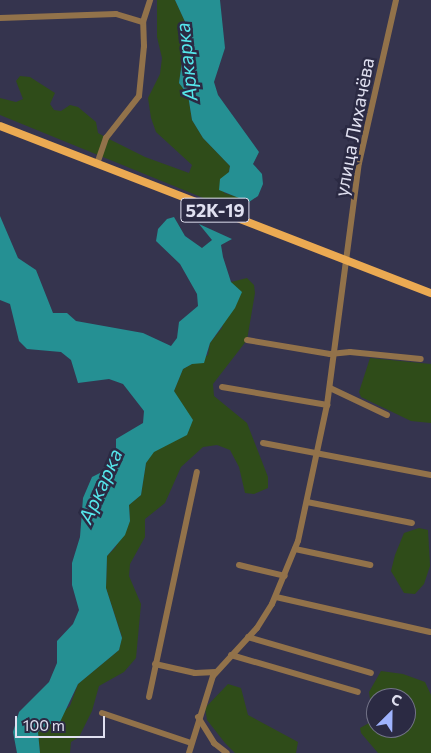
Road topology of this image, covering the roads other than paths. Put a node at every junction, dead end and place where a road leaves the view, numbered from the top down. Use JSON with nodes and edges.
{"nodes":[{"id":1,"x":150,"y":0,"type":"edge"},
{"id":2,"x":396,"y":0,"type":"edge"},
{"id":3,"x":0,"y":18,"type":"edge"},
{"id":4,"x":143,"y":22,"type":"junction"},
{"id":5,"x":0,"y":126,"type":"edge"},
{"id":6,"x":97,"y":164,"type":"junction"},
{"id":7,"x":347,"y":261,"type":"junction"},
{"id":8,"x":431,"y":294,"type":"edge"},
{"id":9,"x":247,"y":340,"type":"dead end"},
{"id":10,"x":335,"y":353,"type":"junction"},
{"id":11,"x":421,"y":359,"type":"dead end"},
{"id":12,"x":222,"y":387,"type":"dead end"},
{"id":13,"x":330,"y":388,"type":"junction"},
{"id":14,"x":327,"y":405,"type":"junction"},
{"id":15,"x":387,"y":415,"type":"dead end"},
{"id":16,"x":263,"y":443,"type":"dead end"},
{"id":17,"x":318,"y":453,"type":"junction"},
{"id":18,"x":197,"y":472,"type":"dead end"},
{"id":19,"x":431,"y":475,"type":"edge"},
{"id":20,"x":307,"y":502,"type":"junction"},
{"id":21,"x":412,"y":523,"type":"dead end"},
{"id":22,"x":295,"y":549,"type":"junction"},
{"id":23,"x":239,"y":565,"type":"dead end"},
{"id":24,"x":370,"y":565,"type":"dead end"},
{"id":25,"x":285,"y":576,"type":"junction"},
{"id":26,"x":276,"y":597,"type":"junction"},
{"id":27,"x":430,"y":632,"type":"edge"},
{"id":28,"x":248,"y":637,"type":"junction"},
{"id":29,"x":230,"y":655,"type":"junction"},
{"id":30,"x":156,"y":664,"type":"junction"},
{"id":31,"x":216,"y":672,"type":"junction"},
{"id":32,"x":370,"y":673,"type":"dead end"},
{"id":33,"x":358,"y":692,"type":"dead end"},
{"id":34,"x":148,"y":698,"type":"dead end"},
{"id":35,"x":102,"y":712,"type":"dead end"},
{"id":36,"x":198,"y":717,"type":"junction"},
{"id":37,"x":191,"y":743,"type":"junction"},
{"id":38,"x":189,"y":753,"type":"edge"},
{"id":39,"x":227,"y":753,"type":"edge"}],
"edges":[{"from":1,"to":4,"type":"street"},
{"from":2,"to":7,"type":"street","name":"улица Лихачёва"},
{"from":3,"to":4,"type":"street"},
{"from":4,"to":6,"type":"street"},
{"from":5,"to":6,"type":"main road","number":"52К-19"},
{"from":6,"to":7,"type":"main road","number":"52К-19"},
{"from":7,"to":8,"type":"main road","number":"52К-19"},
{"from":7,"to":10,"type":"street","name":"улица Лихачёва"},
{"from":9,"to":10,"type":"street"},
{"from":10,"to":11,"type":"street"},
{"from":10,"to":13,"type":"street","name":"улица Лихачёва"},
{"from":12,"to":14,"type":"street"},
{"from":13,"to":14,"type":"street","name":"улица Лихачёва"},
{"from":13,"to":15,"type":"street"},
{"from":14,"to":17,"type":"street","name":"улица Лихачёва"},
{"from":16,"to":17,"type":"street"},
{"from":17,"to":19,"type":"street"},
{"from":17,"to":20,"type":"street","name":"улица Лихачёва"},
{"from":18,"to":30,"type":"street"},
{"from":20,"to":21,"type":"street"},
{"from":20,"to":22,"type":"street","name":"улица Лихачёва"},
{"from":22,"to":24,"type":"street"},
{"from":22,"to":25,"type":"street","name":"улица Лихачёва"},
{"from":23,"to":25,"type":"street"},
{"from":25,"to":26,"type":"street","name":"улица Лихачёва"},
{"from":26,"to":27,"type":"street"},
{"from":26,"to":28,"type":"street","name":"улица Лихачёва"},
{"from":28,"to":29,"type":"street","name":"улица Лихачёва"},
{"from":28,"to":32,"type":"street"},
{"from":29,"to":31,"type":"street","name":"улица Лихачёва"},
{"from":29,"to":33,"type":"street"},
{"from":30,"to":31,"type":"street"},
{"from":30,"to":34,"type":"street"},
{"from":31,"to":36,"type":"street","name":"улица Лихачёва"},
{"from":35,"to":37,"type":"street"},
{"from":36,"to":37,"type":"street","name":"улица Лихачёва"},
{"from":36,"to":39,"type":"street"},
{"from":37,"to":38,"type":"street","name":"улица Лихачёва"}]}
